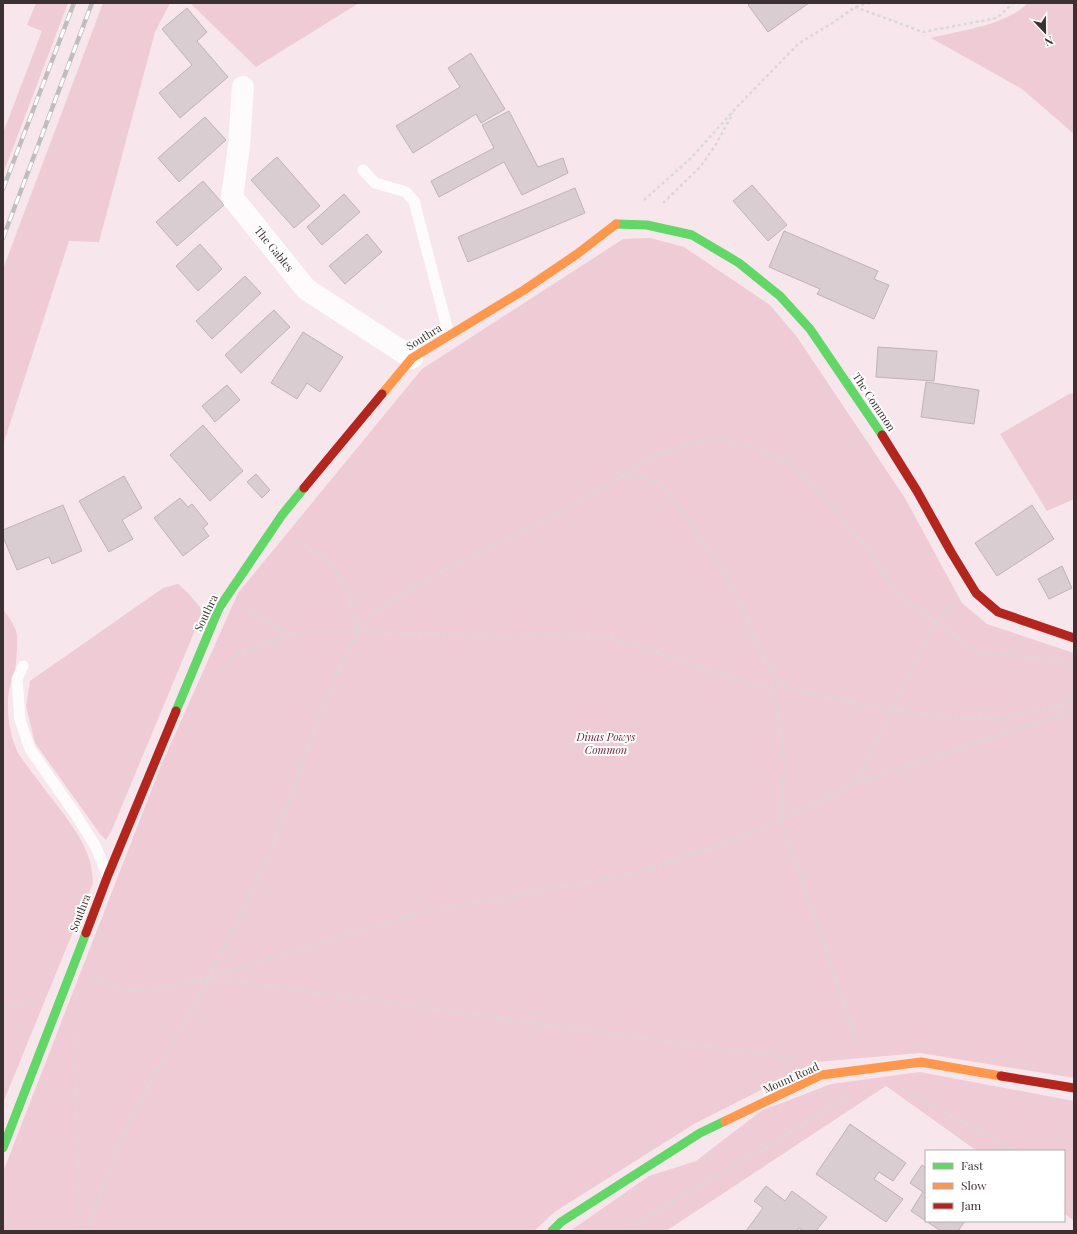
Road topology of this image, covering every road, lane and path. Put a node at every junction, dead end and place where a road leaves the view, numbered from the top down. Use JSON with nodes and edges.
{"nodes":[{"id":1,"x":870,"y":3,"type":"edge"},
{"id":2,"x":1013,"y":3,"type":"edge"},
{"id":3,"x":855,"y":7,"type":"junction"},
{"id":4,"x":243,"y":87,"type":"dead end"},
{"id":5,"x":735,"y":109,"type":"junction"},
{"id":6,"x":363,"y":170,"type":"dead end"},
{"id":7,"x":616,"y":224,"type":"junction"},
{"id":8,"x":642,"y":224,"type":"junction"},
{"id":9,"x":449,"y":335,"type":"junction"},
{"id":10,"x":412,"y":358,"type":"junction"},
{"id":11,"x":622,"y":476,"type":"junction"},
{"id":12,"x":274,"y":526,"type":"junction"},
{"id":13,"x":972,"y":586,"type":"junction"},
{"id":14,"x":226,"y":598,"type":"junction"},
{"id":15,"x":936,"y":621,"type":"junction"},
{"id":16,"x":358,"y":632,"type":"junction"},
{"id":17,"x":290,"y":634,"type":"junction"},
{"id":18,"x":1074,"y":638,"type":"edge"},
{"id":19,"x":23,"y":666,"type":"dead end"},
{"id":20,"x":1074,"y":667,"type":"edge"},
{"id":21,"x":187,"y":686,"type":"junction"},
{"id":22,"x":772,"y":686,"type":"junction"},
{"id":23,"x":787,"y":688,"type":"junction"},
{"id":24,"x":1074,"y":702,"type":"edge"},
{"id":25,"x":893,"y":709,"type":"junction"},
{"id":26,"x":1074,"y":710,"type":"edge"},
{"id":27,"x":856,"y":782,"type":"junction"},
{"id":28,"x":781,"y":820,"type":"junction"},
{"id":29,"x":108,"y":875,"type":"junction"},
{"id":30,"x":71,"y":970,"type":"junction"},
{"id":31,"x":209,"y":978,"type":"junction"},
{"id":32,"x":74,"y":1031,"type":"dead end"},
{"id":33,"x":797,"y":1060,"type":"dead end"},
{"id":34,"x":867,"y":1069,"type":"junction"},
{"id":35,"x":896,"y":1086,"type":"dead end"},
{"id":36,"x":1074,"y":1088,"type":"edge"},
{"id":37,"x":852,"y":1096,"type":"dead end"},
{"id":38,"x":3,"y":1148,"type":"edge"},
{"id":39,"x":1011,"y":1150,"type":"edge"},
{"id":40,"x":1065,"y":1197,"type":"edge"},
{"id":41,"x":1074,"y":1208,"type":"edge"},
{"id":42,"x":80,"y":1231,"type":"edge"},
{"id":43,"x":86,"y":1231,"type":"edge"},
{"id":44,"x":552,"y":1231,"type":"edge"},
{"id":45,"x":625,"y":1231,"type":"edge"}],
"edges":[{"from":1,"to":3,"type":"path"},
{"from":2,"to":3,"type":"path"},
{"from":3,"to":5,"type":"path"},
{"from":4,"to":10,"type":"street","name":"The Gables"},
{"from":5,"to":7,"type":"path"},
{"from":5,"to":8,"type":"path"},
{"from":6,"to":9,"type":"lane"},
{"from":7,"to":8,"type":"street","name":"The Common"},
{"from":7,"to":9,"type":"street","name":"Southra"},
{"from":8,"to":13,"type":"street","name":"The Common"},
{"from":9,"to":10,"type":"street","name":"Southra"},
{"from":10,"to":12,"type":"street","name":"Southra"},
{"from":11,"to":15,"type":"path"},
{"from":11,"to":16,"type":"path"},
{"from":11,"to":23,"type":"path"},
{"from":12,"to":14,"type":"street","name":"Southra"},
{"from":12,"to":16,"type":"path"},
{"from":13,"to":15,"type":"path"},
{"from":13,"to":18,"type":"street","name":"The Common"},
{"from":14,"to":17,"type":"path"},
{"from":14,"to":21,"type":"street","name":"Southra"},
{"from":15,"to":20,"type":"path"},
{"from":15,"to":25,"type":"path"},
{"from":16,"to":17,"type":"path"},
{"from":16,"to":22,"type":"path"},
{"from":16,"to":31,"type":"path"},
{"from":17,"to":21,"type":"path"},
{"from":19,"to":29,"type":"lane"},
{"from":21,"to":29,"type":"street","name":"Southra"},
{"from":22,"to":23,"type":"path"},
{"from":22,"to":28,"type":"path"},
{"from":23,"to":25,"type":"path"},
{"from":24,"to":25,"type":"path"},
{"from":25,"to":27,"type":"path"},
{"from":26,"to":27,"type":"path"},
{"from":27,"to":28,"type":"path"},
{"from":28,"to":31,"type":"path"},
{"from":28,"to":34,"type":"path"},
{"from":29,"to":30,"type":"street","name":"Southra"},
{"from":30,"to":31,"type":"path"},
{"from":30,"to":38,"type":"street","name":"Southra"},
{"from":31,"to":33,"type":"path"},
{"from":31,"to":43,"type":"path"},
{"from":32,"to":42,"type":"path"},
{"from":34,"to":36,"type":"street","name":"Mount Road"},
{"from":34,"to":44,"type":"street","name":"Mount Road"},
{"from":35,"to":39,"type":"path"},
{"from":37,"to":45,"type":"path"},
{"from":40,"to":41,"type":"path"}]}
